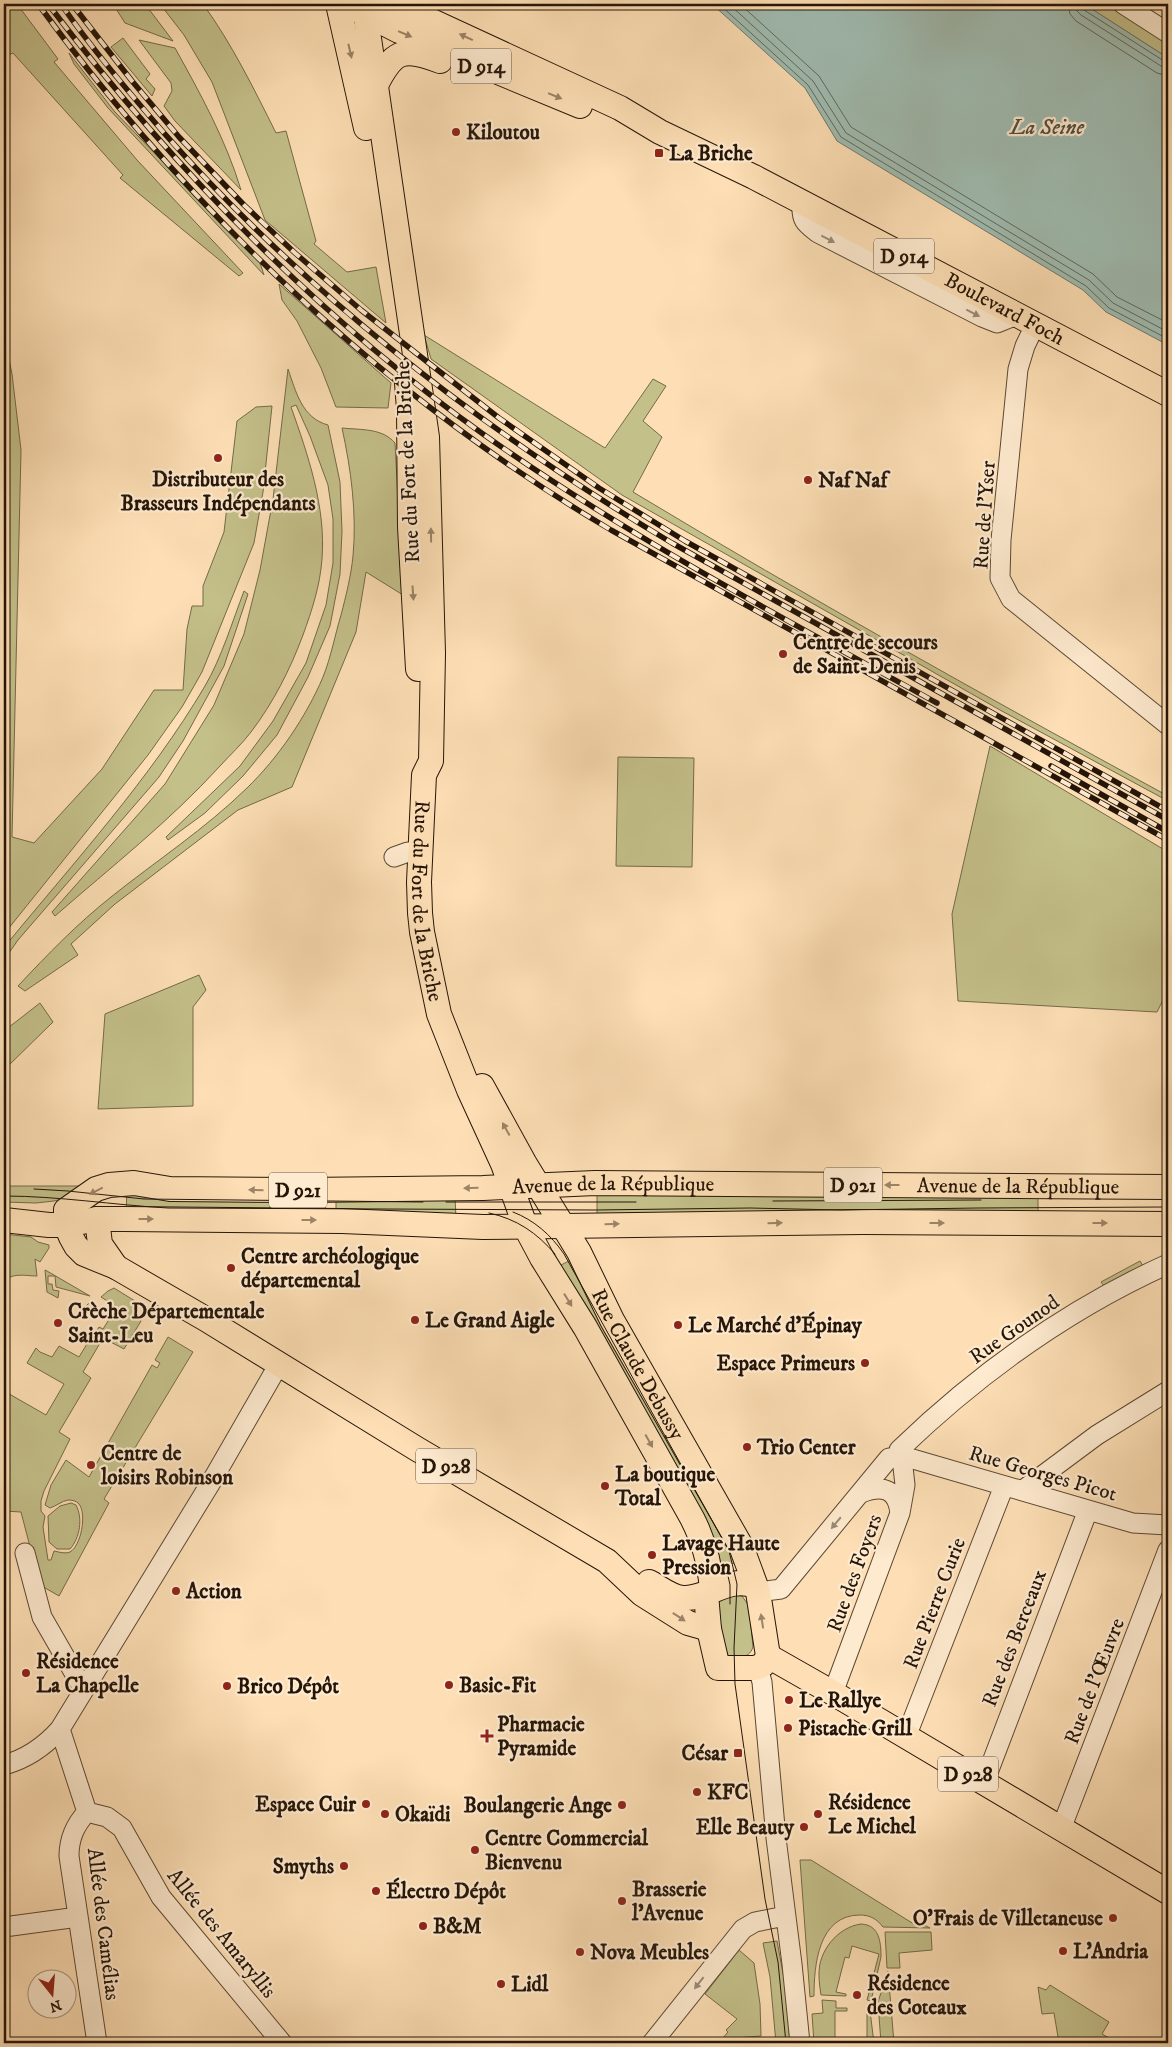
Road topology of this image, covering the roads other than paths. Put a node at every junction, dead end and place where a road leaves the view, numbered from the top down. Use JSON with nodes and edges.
{"nodes":[{"id":1,"x":338,"y":4,"type":"edge"},
{"id":2,"x":395,"y":4,"type":"edge"},
{"id":3,"x":1123,"y":4,"type":"edge"},
{"id":4,"x":359,"y":7,"type":"edge"},
{"id":5,"x":1168,"y":33,"type":"edge"},
{"id":6,"x":480,"y":65,"type":"junction"},
{"id":7,"x":375,"y":87,"type":"junction"},
{"id":8,"x":660,"y":132,"type":"junction"},
{"id":9,"x":1028,"y":318,"type":"junction"},
{"id":10,"x":1168,"y":394,"type":"edge"},
{"id":11,"x":1168,"y":726,"type":"edge"},
{"id":12,"x":424,"y":775,"type":"junction"},
{"id":13,"x":420,"y":854,"type":"junction"},
{"id":14,"x":394,"y":857,"type":"dead end"},
{"id":15,"x":444,"y":1024,"type":"junction"},
{"id":16,"x":534,"y":1178,"type":"junction"},
{"id":17,"x":509,"y":1179,"type":"junction"},
{"id":18,"x":1168,"y":1187,"type":"edge"},
{"id":19,"x":9,"y":1212,"type":"edge"},
{"id":20,"x":97,"y":1219,"type":"junction"},
{"id":21,"x":59,"y":1220,"type":"junction"},
{"id":22,"x":1168,"y":1224,"type":"edge"},
{"id":23,"x":563,"y":1225,"type":"junction"},
{"id":24,"x":526,"y":1226,"type":"junction"},
{"id":25,"x":1168,"y":1264,"type":"edge"},
{"id":26,"x":116,"y":1267,"type":"junction"},
{"id":27,"x":279,"y":1364,"type":"junction"},
{"id":28,"x":1168,"y":1391,"type":"edge"},
{"id":29,"x":899,"y":1458,"type":"junction"},
{"id":30,"x":1004,"y":1486,"type":"junction"},
{"id":31,"x":1023,"y":1490,"type":"junction"},
{"id":32,"x":861,"y":1493,"type":"junction"},
{"id":33,"x":1088,"y":1510,"type":"junction"},
{"id":34,"x":900,"y":1513,"type":"junction"},
{"id":35,"x":1168,"y":1526,"type":"edge"},
{"id":36,"x":1168,"y":1550,"type":"edge"},
{"id":37,"x":25,"y":1553,"type":"dead end"},
{"id":38,"x":614,"y":1566,"type":"junction"},
{"id":39,"x":757,"y":1589,"type":"junction"},
{"id":40,"x":709,"y":1592,"type":"junction"},
{"id":41,"x":709,"y":1629,"type":"junction"},
{"id":42,"x":763,"y":1662,"type":"junction"},
{"id":43,"x":84,"y":1690,"type":"junction"},
{"id":44,"x":833,"y":1693,"type":"junction"},
{"id":45,"x":60,"y":1730,"type":"junction"},
{"id":46,"x":906,"y":1737,"type":"junction"},
{"id":47,"x":4,"y":1765,"type":"edge"},
{"id":48,"x":984,"y":1783,"type":"junction"},
{"id":49,"x":87,"y":1812,"type":"junction"},
{"id":50,"x":1061,"y":1829,"type":"junction"},
{"id":51,"x":1167,"y":1889,"type":"edge"},
{"id":52,"x":785,"y":1916,"type":"junction"},
{"id":53,"x":78,"y":1917,"type":"junction"},
{"id":54,"x":4,"y":1927,"type":"edge"},
{"id":55,"x":97,"y":2043,"type":"edge"},
{"id":56,"x":282,"y":2043,"type":"edge"},
{"id":57,"x":652,"y":2043,"type":"edge"},
{"id":58,"x":800,"y":2043,"type":"edge"}],
"edges":[{"from":1,"to":12,"type":"main road","name":"Rue du Fort de la Briche","one_way":true},
{"from":8,"to":2,"type":"main road","number":"D 914","one_way":true},
{"from":3,"to":5,"type":"street"},
{"from":4,"to":6,"type":"main road","number":"D 914","one_way":true},
{"from":4,"to":7,"type":"main road","name":"Rue du Fort de la Briche"},
{"from":6,"to":7,"type":"main road"},
{"from":6,"to":8,"type":"main road","number":"D 914","one_way":true},
{"from":12,"to":7,"type":"main road","name":"Rue du Fort de la Briche","one_way":true},
{"from":8,"to":9,"type":"main road","name":"Boulevard Foch","number":"D 914"},
{"from":9,"to":10,"type":"main road","name":"Boulevard Foch","number":"D 914"},
{"from":9,"to":11,"type":"street","name":"Rue de l'Yser"},
{"from":12,"to":13,"type":"main road","name":"Rue du Fort de la Briche"},
{"from":13,"to":14,"type":"street"},
{"from":13,"to":15,"type":"main road","name":"Rue du Fort de la Briche"},
{"from":16,"to":15,"type":"main road","name":"Rue du Fort de la Briche","one_way":true},
{"from":15,"to":17,"type":"main road","name":"Rue du Fort de la Briche"},
{"from":16,"to":17,"type":"main road","name":"Avenue de la République","number":"D 921"},
{"from":18,"to":16,"type":"main road","name":"Avenue de la République","number":"D 921","one_way":true},
{"from":16,"to":23,"type":"main road","name":"Rue Claude Debussy"},
{"from":17,"to":21,"type":"main road","name":"Avenue de la République","number":"D 921","one_way":true},
{"from":17,"to":24,"type":"main road","name":"Rue Claude Debussy"},
{"from":19,"to":21,"type":"main road","name":"Avenue de la République","number":"D 921"},
{"from":20,"to":21,"type":"main road","name":"Avenue de la République","number":"D 921"},
{"from":20,"to":24,"type":"main road","name":"Avenue de la République","number":"D 921","one_way":true},
{"from":20,"to":26,"type":"main road","number":"D 928"},
{"from":21,"to":26,"type":"main road","number":"D 928"},
{"from":23,"to":22,"type":"main road","name":"Avenue de la République","number":"D 921","one_way":true},
{"from":23,"to":24,"type":"main road","name":"Avenue de la République","number":"D 921"},
{"from":23,"to":39,"type":"main road","name":"Rue Claude Debussy"},
{"from":24,"to":40,"type":"main road","name":"Rue Claude Debussy","one_way":true},
{"from":25,"to":29,"type":"street","name":"Rue Gounod"},
{"from":26,"to":27,"type":"main road","number":"D 928"},
{"from":27,"to":38,"type":"main road","number":"D 928"},
{"from":27,"to":43,"type":"street"},
{"from":28,"to":31,"type":"street"},
{"from":29,"to":30,"type":"street","name":"Rue Georges Picot"},
{"from":29,"to":32,"type":"street","name":"Rue Gounod"},
{"from":29,"to":34,"type":"street","name":"Rue des Foyers"},
{"from":30,"to":31,"type":"street","name":"Rue Georges Picot"},
{"from":30,"to":46,"type":"street","name":"Rue Pierre Curie"},
{"from":31,"to":33,"type":"street","name":"Rue Georges Picot"},
{"from":32,"to":34,"type":"street"},
{"from":32,"to":39,"type":"street","name":"Rue Gounod","one_way":true},
{"from":33,"to":35,"type":"street","name":"Rue Georges Picot"},
{"from":33,"to":48,"type":"street","name":"Rue des Berceaux"},
{"from":34,"to":44,"type":"street","name":"Rue des Foyers"},
{"from":36,"to":50,"type":"street","name":"Rue de l'Œuvre"},
{"from":37,"to":43,"type":"street"},
{"from":38,"to":40,"type":"main road","number":"D 928"},
{"from":38,"to":41,"type":"main road","number":"D 928","one_way":true},
{"from":39,"to":40,"type":"main road","number":"D 928"},
{"from":42,"to":39,"type":"main road","name":"Rue Claude Debussy","one_way":true},
{"from":40,"to":41,"type":"main road","number":"D 928"},
{"from":41,"to":42,"type":"main road","number":"D 928"},
{"from":42,"to":44,"type":"main road","number":"D 928"},
{"from":42,"to":52,"type":"street"},
{"from":43,"to":45,"type":"street"},
{"from":44,"to":46,"type":"main road","number":"D 928"},
{"from":45,"to":47,"type":"street"},
{"from":45,"to":49,"type":"street"},
{"from":46,"to":48,"type":"main road","number":"D 928"},
{"from":48,"to":50,"type":"main road","number":"D 928"},
{"from":49,"to":53,"type":"street","name":"Allée des Camélias"},
{"from":49,"to":56,"type":"street","name":"Allée des Amaryllis"},
{"from":50,"to":51,"type":"main road","number":"D 928"},
{"from":52,"to":57,"type":"street","one_way":true},
{"from":52,"to":58,"type":"street"},
{"from":53,"to":54,"type":"street"},
{"from":53,"to":55,"type":"street","name":"Allée des Camélias"}]}
